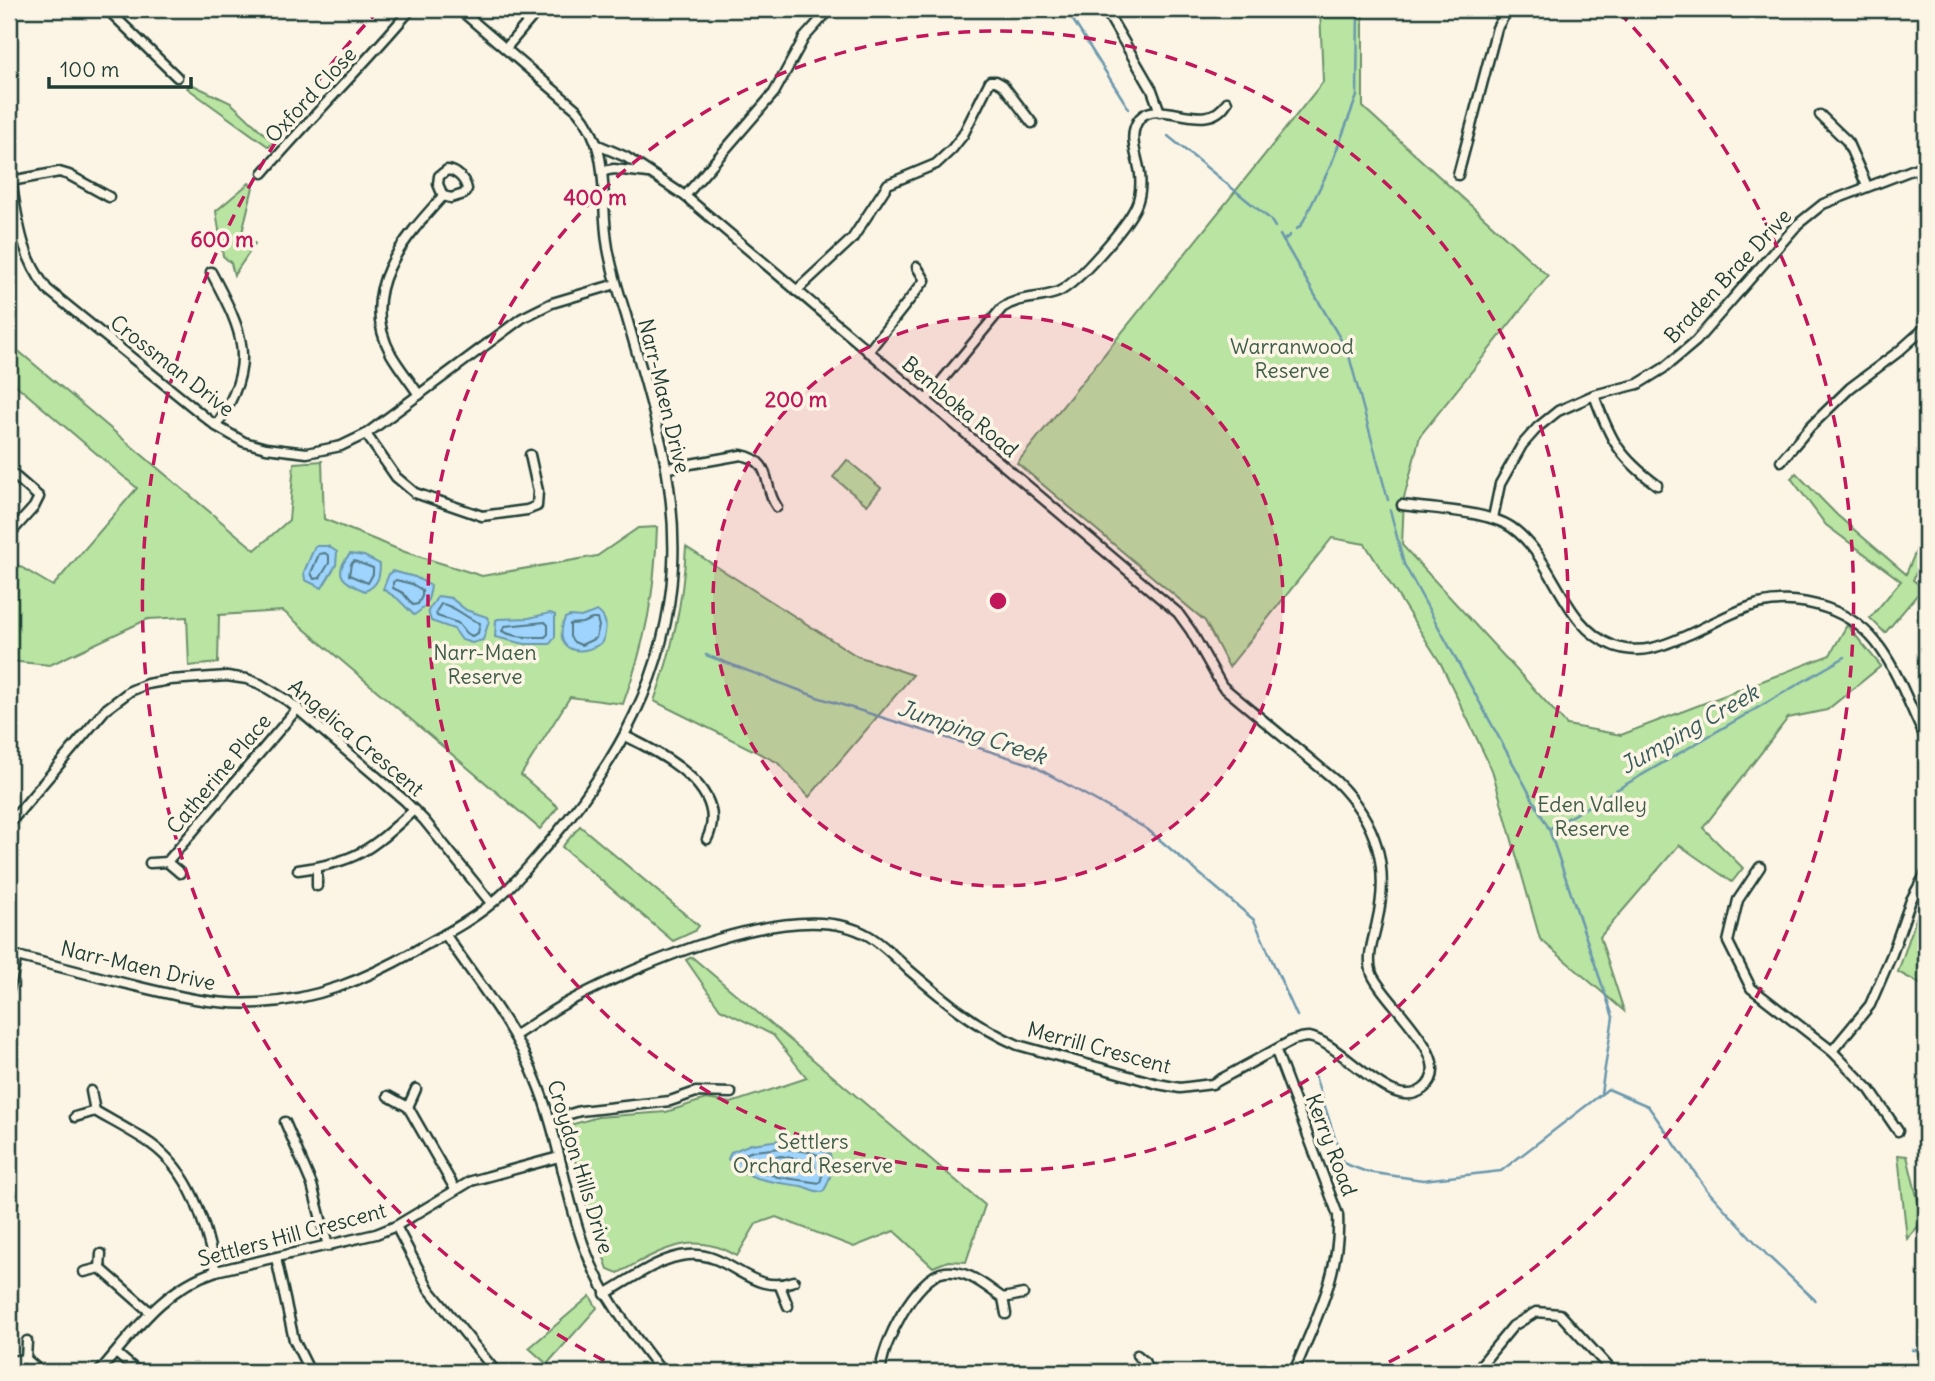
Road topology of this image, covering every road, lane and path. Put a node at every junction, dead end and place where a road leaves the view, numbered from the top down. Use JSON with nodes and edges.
{"nodes":[{"id":1,"x":107,"y":9,"type":"edge"},
{"id":2,"x":411,"y":9,"type":"edge"},
{"id":3,"x":459,"y":9,"type":"edge"},
{"id":4,"x":539,"y":9,"type":"edge"},
{"id":5,"x":830,"y":9,"type":"edge"},
{"id":6,"x":1105,"y":9,"type":"edge"},
{"id":7,"x":1508,"y":9,"type":"edge"},
{"id":8,"x":506,"y":48,"type":"junction"},
{"id":9,"x":177,"y":77,"type":"dead end"},
{"id":10,"x":1227,"y":102,"type":"dead end"},
{"id":11,"x":1160,"y":113,"type":"junction"},
{"id":12,"x":1820,"y":115,"type":"dead end"},
{"id":13,"x":1032,"y":123,"type":"dead end"},
{"id":14,"x":598,"y":145,"type":"junction"},
{"id":15,"x":1926,"y":162,"type":"edge"},
{"id":16,"x":1917,"y":168,"type":"junction"},
{"id":17,"x":9,"y":170,"type":"edge"},
{"id":18,"x":603,"y":172,"type":"junction"},
{"id":19,"x":263,"y":173,"type":"dead end"},
{"id":20,"x":654,"y":174,"type":"junction"},
{"id":21,"x":1458,"y":175,"type":"dead end"},
{"id":22,"x":11,"y":181,"type":"junction"},
{"id":23,"x":1867,"y":186,"type":"junction"},
{"id":24,"x":1926,"y":186,"type":"edge"},
{"id":25,"x":443,"y":195,"type":"dead end"},
{"id":26,"x":685,"y":196,"type":"junction"},
{"id":27,"x":109,"y":197,"type":"dead end"},
{"id":28,"x":11,"y":204,"type":"edge"},
{"id":29,"x":917,"y":267,"type":"dead end"},
{"id":30,"x":211,"y":272,"type":"dead end"},
{"id":31,"x":616,"y":284,"type":"junction"},
{"id":32,"x":796,"y":291,"type":"junction"},
{"id":33,"x":1926,"y":327,"type":"edge"},
{"id":34,"x":868,"y":352,"type":"junction"},
{"id":35,"x":419,"y":394,"type":"junction"},
{"id":36,"x":1594,"y":395,"type":"junction"},
{"id":37,"x":926,"y":400,"type":"junction"},
{"id":38,"x":216,"y":426,"type":"junction"},
{"id":39,"x":366,"y":434,"type":"junction"},
{"id":40,"x":530,"y":455,"type":"dead end"},
{"id":41,"x":1781,"y":461,"type":"dead end"},
{"id":42,"x":668,"y":468,"type":"junction"},
{"id":43,"x":9,"y":471,"type":"edge"},
{"id":44,"x":1657,"y":485,"type":"dead end"},
{"id":45,"x":1402,"y":505,"type":"dead end"},
{"id":46,"x":777,"y":507,"type":"dead end"},
{"id":47,"x":1493,"y":518,"type":"junction"},
{"id":48,"x":9,"y":535,"type":"edge"},
{"id":49,"x":1222,"y":686,"type":"joint"},
{"id":50,"x":298,"y":708,"type":"junction"},
{"id":51,"x":625,"y":736,"type":"junction"},
{"id":52,"x":1926,"y":739,"type":"edge"},
{"id":53,"x":414,"y":810,"type":"junction"},
{"id":54,"x":9,"y":824,"type":"edge"},
{"id":55,"x":707,"y":839,"type":"dead end"},
{"id":56,"x":167,"y":862,"type":"junction"},
{"id":57,"x":150,"y":863,"type":"dead end"},
{"id":58,"x":1760,"y":867,"type":"dead end"},
{"id":59,"x":317,"y":868,"type":"junction"},
{"id":60,"x":298,"y":870,"type":"dead end"},
{"id":61,"x":180,"y":873,"type":"dead end"},
{"id":62,"x":1926,"y":873,"type":"edge"},
{"id":63,"x":317,"y":886,"type":"dead end"},
{"id":64,"x":491,"y":903,"type":"junction"},
{"id":65,"x":445,"y":933,"type":"junction"},
{"id":66,"x":13,"y":955,"type":"edge"},
{"id":67,"x":9,"y":990,"type":"edge"},
{"id":68,"x":514,"y":1036,"type":"junction"},
{"id":69,"x":1276,"y":1051,"type":"junction"},
{"id":70,"x":1832,"y":1051,"type":"junction"},
{"id":71,"x":416,"y":1090,"type":"dead end"},
{"id":72,"x":91,"y":1091,"type":"dead end"},
{"id":73,"x":731,"y":1093,"type":"dead end"},
{"id":74,"x":388,"y":1096,"type":"dead end"},
{"id":75,"x":408,"y":1107,"type":"junction"},
{"id":76,"x":95,"y":1111,"type":"junction"},
{"id":77,"x":75,"y":1117,"type":"dead end"},
{"id":78,"x":550,"y":1120,"type":"junction"},
{"id":79,"x":285,"y":1122,"type":"dead end"},
{"id":80,"x":1898,"y":1130,"type":"dead end"},
{"id":81,"x":559,"y":1157,"type":"junction"},
{"id":82,"x":455,"y":1189,"type":"junction"},
{"id":83,"x":396,"y":1226,"type":"junction"},
{"id":84,"x":328,"y":1246,"type":"junction"},
{"id":85,"x":102,"y":1254,"type":"dead end"},
{"id":86,"x":276,"y":1258,"type":"junction"},
{"id":87,"x":100,"y":1268,"type":"junction"},
{"id":88,"x":216,"y":1271,"type":"junction"},
{"id":89,"x":84,"y":1272,"type":"dead end"},
{"id":90,"x":794,"y":1281,"type":"dead end"},
{"id":91,"x":780,"y":1286,"type":"junction"},
{"id":92,"x":605,"y":1294,"type":"junction"},
{"id":93,"x":1023,"y":1294,"type":"dead end"},
{"id":94,"x":1003,"y":1298,"type":"junction"},
{"id":95,"x":788,"y":1306,"type":"dead end"},
{"id":96,"x":150,"y":1312,"type":"junction"},
{"id":97,"x":1006,"y":1314,"type":"dead end"},
{"id":98,"x":27,"y":1341,"type":"dead end"},
{"id":99,"x":116,"y":1353,"type":"junction"},
{"id":100,"x":1137,"y":1355,"type":"dead end"},
{"id":101,"x":26,"y":1359,"type":"junction"},
{"id":102,"x":9,"y":1361,"type":"edge"},
{"id":103,"x":41,"y":1372,"type":"edge"},
{"id":104,"x":99,"y":1372,"type":"edge"},
{"id":105,"x":138,"y":1372,"type":"edge"},
{"id":106,"x":310,"y":1372,"type":"edge"},
{"id":107,"x":496,"y":1372,"type":"edge"},
{"id":108,"x":662,"y":1372,"type":"edge"},
{"id":109,"x":881,"y":1372,"type":"edge"},
{"id":110,"x":1149,"y":1372,"type":"edge"},
{"id":111,"x":1294,"y":1372,"type":"edge"},
{"id":112,"x":1475,"y":1372,"type":"edge"},
{"id":113,"x":1614,"y":1372,"type":"edge"}],
"edges":[{"from":1,"to":9,"type":"street"},
{"from":2,"to":19,"type":"street","name":"Oxford Close"},
{"from":3,"to":8,"type":"street"},
{"from":4,"to":8,"type":"street"},
{"from":5,"to":26,"type":"street"},
{"from":6,"to":11,"type":"street"},
{"from":7,"to":21,"type":"street"},
{"from":8,"to":14,"type":"street"},
{"from":10,"to":11,"type":"street"},
{"from":11,"to":37,"type":"street"},
{"from":12,"to":23,"type":"street"},
{"from":13,"to":32,"type":"street"},
{"from":14,"to":18,"type":"street"},
{"from":14,"to":20,"type":"street","name":"Bemboka Road"},
{"from":15,"to":16,"type":"street","name":"Braden Brae Drive"},
{"from":16,"to":23,"type":"street","name":"Braden Brae Drive"},
{"from":16,"to":24,"type":"street"},
{"from":17,"to":22,"type":"street","name":"Crossman Drive"},
{"from":18,"to":20,"type":"street","name":"Bemboka Road"},
{"from":18,"to":31,"type":"street","name":"Narr-Maen Drive"},
{"from":20,"to":26,"type":"street","name":"Bemboka Road"},
{"from":22,"to":27,"type":"street"},
{"from":22,"to":28,"type":"street","name":"Crossman Drive"},
{"from":23,"to":36,"type":"street","name":"Braden Brae Drive"},
{"from":25,"to":35,"type":"street"},
{"from":26,"to":32,"type":"street","name":"Bemboka Road"},
{"from":28,"to":38,"type":"street","name":"Crossman Drive"},
{"from":29,"to":34,"type":"street"},
{"from":30,"to":38,"type":"street"},
{"from":31,"to":35,"type":"street","name":"Crossman Drive"},
{"from":31,"to":42,"type":"street","name":"Narr-Maen Drive"},
{"from":32,"to":34,"type":"street","name":"Bemboka Road"},
{"from":33,"to":41,"type":"street"},
{"from":34,"to":37,"type":"street","name":"Bemboka Road"},
{"from":35,"to":39,"type":"street","name":"Crossman Drive"},
{"from":36,"to":44,"type":"street"},
{"from":36,"to":47,"type":"street","name":"Braden Brae Drive"},
{"from":37,"to":49,"type":"street","name":"Bemboka Road"},
{"from":38,"to":39,"type":"street","name":"Crossman Drive"},
{"from":39,"to":40,"type":"street"},
{"from":42,"to":46,"type":"street"},
{"from":42,"to":51,"type":"street","name":"Narr-Maen Drive"},
{"from":43,"to":48,"type":"street"},
{"from":45,"to":47,"type":"street"},
{"from":47,"to":52,"type":"street"},
{"from":49,"to":69,"type":"street","name":"Merrill Crescent"},
{"from":50,"to":53,"type":"street","name":"Angelica Crescent"},
{"from":50,"to":54,"type":"street","name":"Angelica Crescent"},
{"from":50,"to":56,"type":"street","name":"Catherine Place"},
{"from":51,"to":55,"type":"street"},
{"from":51,"to":64,"type":"street","name":"Narr-Maen Drive"},
{"from":53,"to":59,"type":"street"},
{"from":53,"to":64,"type":"street","name":"Angelica Crescent"},
{"from":56,"to":57,"type":"street","name":"Catherine Place"},
{"from":56,"to":61,"type":"street","name":"Catherine Place"},
{"from":58,"to":70,"type":"street"},
{"from":59,"to":60,"type":"street"},
{"from":59,"to":63,"type":"street"},
{"from":62,"to":70,"type":"street"},
{"from":64,"to":65,"type":"street","name":"Narr-Maen Drive"},
{"from":65,"to":66,"type":"street","name":"Narr-Maen Drive"},
{"from":65,"to":68,"type":"street","name":"Croydon Hills Drive"},
{"from":66,"to":67,"type":"street"},
{"from":68,"to":69,"type":"street","name":"Merrill Crescent"},
{"from":68,"to":78,"type":"street","name":"Croydon Hills Drive"},
{"from":69,"to":111,"type":"street","name":"Kerry Road"},
{"from":70,"to":80,"type":"street"},
{"from":71,"to":75,"type":"street"},
{"from":72,"to":76,"type":"street"},
{"from":73,"to":78,"type":"street"},
{"from":74,"to":75,"type":"street"},
{"from":75,"to":82,"type":"street"},
{"from":76,"to":77,"type":"street"},
{"from":76,"to":88,"type":"street"},
{"from":78,"to":81,"type":"street","name":"Croydon Hills Drive"},
{"from":79,"to":84,"type":"street"},
{"from":81,"to":82,"type":"street","name":"Settlers Hill Crescent"},
{"from":81,"to":92,"type":"street","name":"Croydon Hills Drive"},
{"from":82,"to":83,"type":"street","name":"Settlers Hill Crescent"},
{"from":83,"to":84,"type":"street","name":"Settlers Hill Crescent"},
{"from":83,"to":107,"type":"street"},
{"from":84,"to":86,"type":"street","name":"Settlers Hill Crescent"},
{"from":85,"to":87,"type":"street"},
{"from":86,"to":88,"type":"street","name":"Settlers Hill Crescent"},
{"from":86,"to":106,"type":"street"},
{"from":87,"to":89,"type":"street"},
{"from":87,"to":96,"type":"street"},
{"from":88,"to":96,"type":"street","name":"Settlers Hill Crescent"},
{"from":90,"to":91,"type":"street"},
{"from":91,"to":92,"type":"street"},
{"from":91,"to":95,"type":"street"},
{"from":92,"to":108,"type":"street","name":"Croydon Hills Drive"},
{"from":93,"to":94,"type":"street"},
{"from":94,"to":97,"type":"street"},
{"from":94,"to":109,"type":"street"},
{"from":96,"to":99,"type":"street","name":"Settlers Hill Crescent"},
{"from":98,"to":101,"type":"street"},
{"from":99,"to":104,"type":"street","name":"Settlers Hill Crescent"},
{"from":99,"to":105,"type":"street"},
{"from":100,"to":110,"type":"street"},
{"from":101,"to":102,"type":"street"},
{"from":101,"to":103,"type":"street"},
{"from":112,"to":113,"type":"street"}]}
